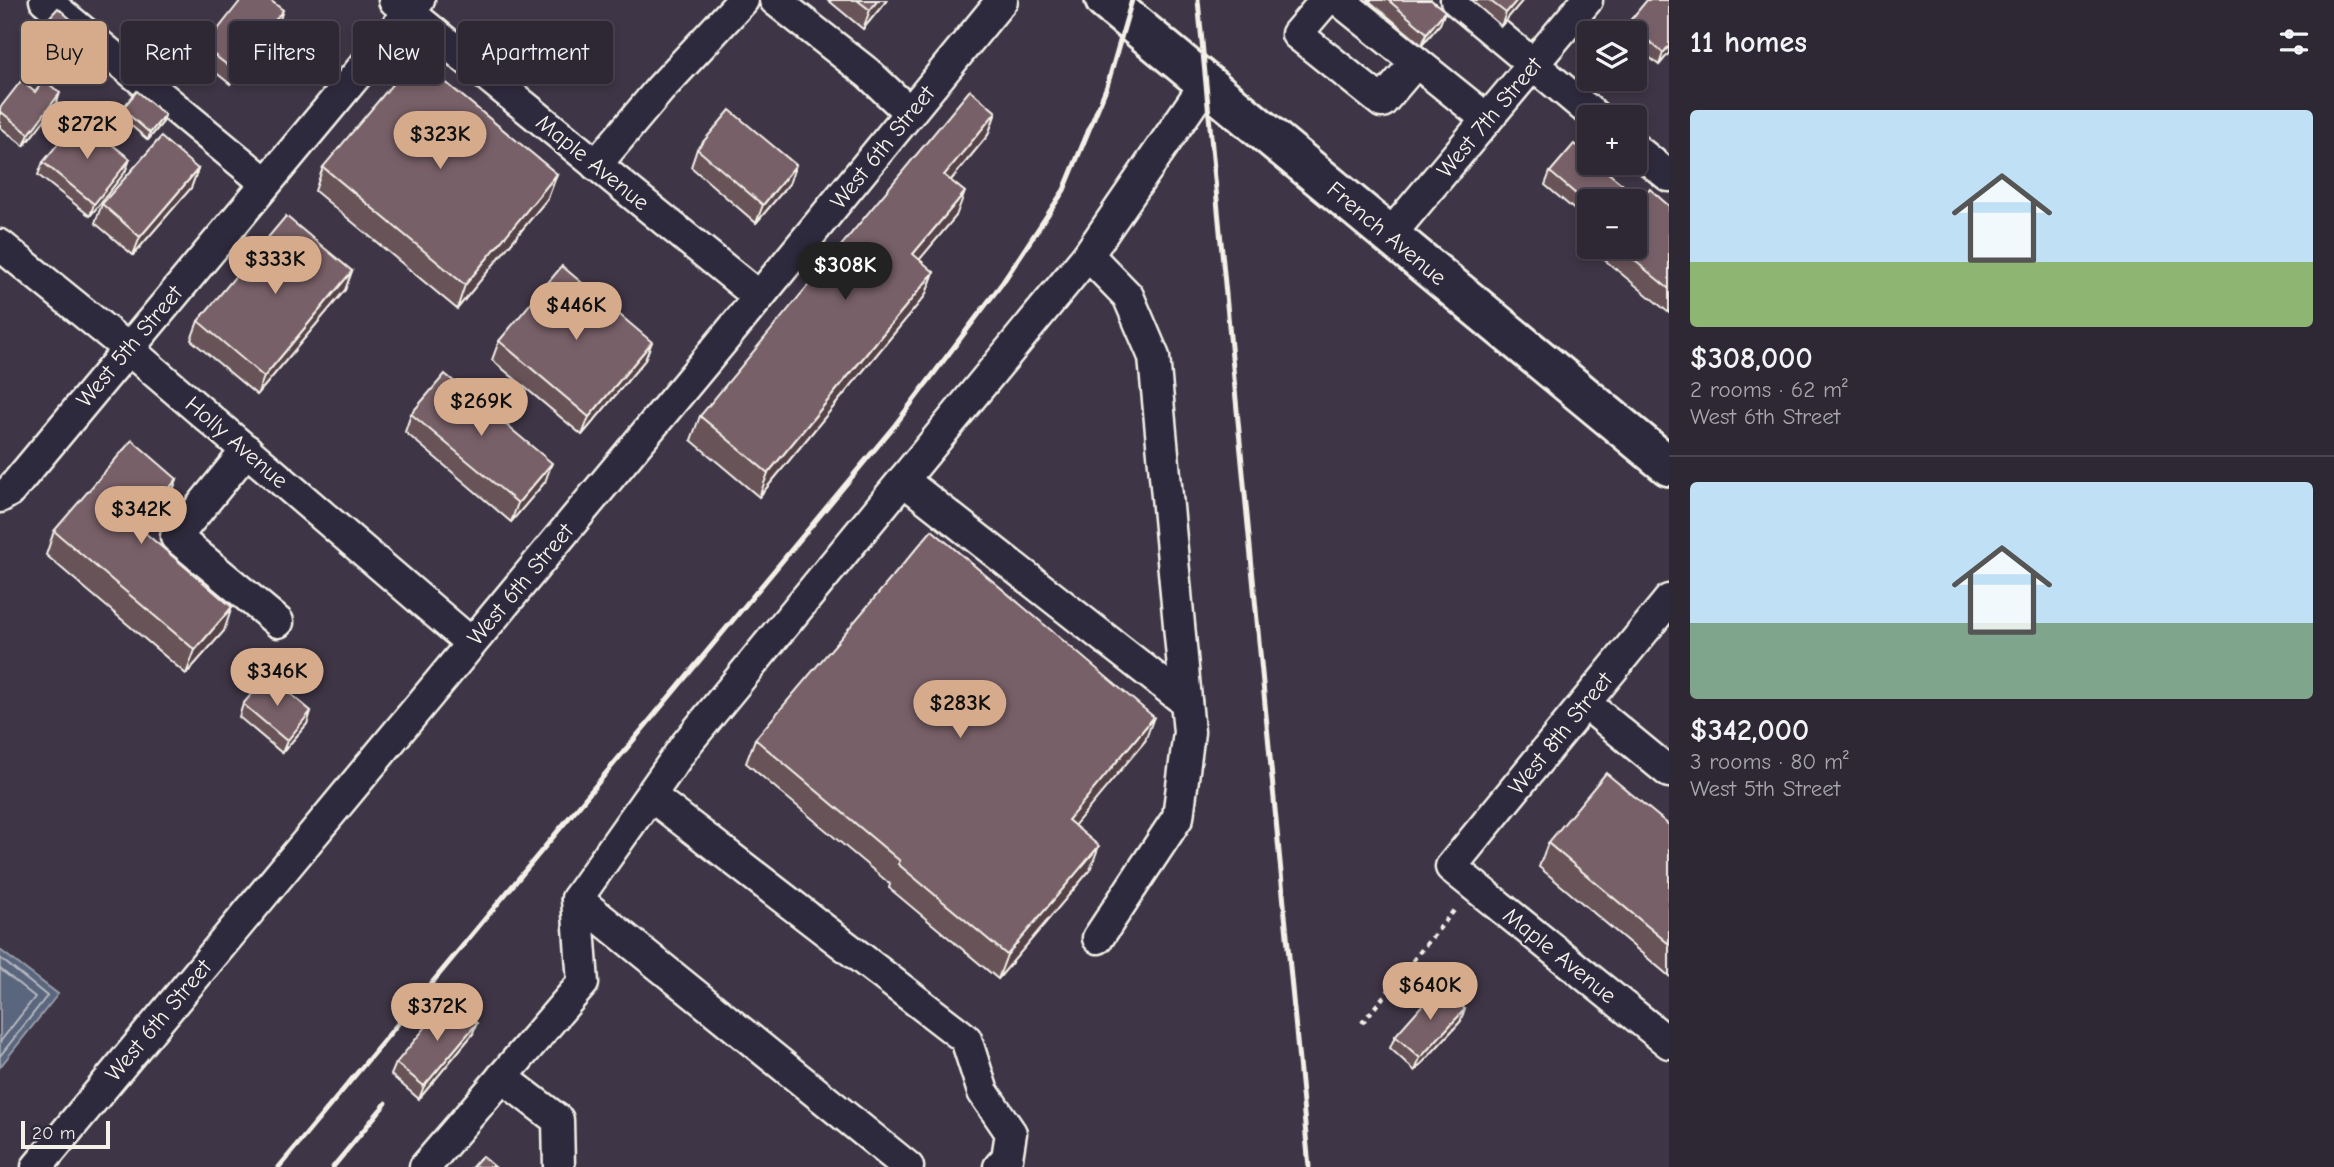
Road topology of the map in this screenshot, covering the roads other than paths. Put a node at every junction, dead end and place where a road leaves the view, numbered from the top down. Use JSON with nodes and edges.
{"nodes":[{"id":1,"x":45,"y":0,"type":"edge"},
{"id":2,"x":743,"y":0,"type":"edge"},
{"id":3,"x":775,"y":0,"type":"edge"},
{"id":4,"x":1002,"y":0,"type":"edge"},
{"id":5,"x":1105,"y":0,"type":"edge"},
{"id":6,"x":1326,"y":0,"type":"edge"},
{"id":7,"x":1339,"y":0,"type":"edge"},
{"id":8,"x":1456,"y":0,"type":"edge"},
{"id":9,"x":1587,"y":0,"type":"edge"},
{"id":10,"x":407,"y":4,"type":"edge"},
{"id":11,"x":1416,"y":62,"type":"junction"},
{"id":12,"x":1533,"y":65,"type":"junction"},
{"id":13,"x":1206,"y":83,"type":"junction"},
{"id":14,"x":1581,"y":105,"type":"edge"},
{"id":15,"x":910,"y":113,"type":"junction"},
{"id":16,"x":1487,"y":119,"type":"junction"},
{"id":17,"x":1647,"y":158,"type":"edge"},
{"id":18,"x":596,"y":165,"type":"junction"},
{"id":19,"x":1669,"y":176,"type":"edge"},
{"id":20,"x":265,"y":183,"type":"junction"},
{"id":21,"x":1390,"y":235,"type":"junction"},
{"id":22,"x":0,"y":244,"type":"edge"},
{"id":23,"x":1087,"y":255,"type":"junction"},
{"id":24,"x":759,"y":297,"type":"junction"},
{"id":25,"x":127,"y":348,"type":"junction"},
{"id":26,"x":247,"y":450,"type":"junction"},
{"id":27,"x":1669,"y":466,"type":"edge"},
{"id":28,"x":904,"y":480,"type":"junction"},
{"id":29,"x":0,"y":497,"type":"edge"},
{"id":30,"x":1669,"y":600,"type":"edge"},
{"id":31,"x":278,"y":622,"type":"dead end"},
{"id":32,"x":471,"y":643,"type":"junction"},
{"id":33,"x":1186,"y":702,"type":"junction"},
{"id":34,"x":1585,"y":703,"type":"junction"},
{"id":35,"x":1669,"y":772,"type":"edge"},
{"id":36,"x":651,"y":796,"type":"junction"},
{"id":37,"x":1451,"y":867,"type":"joint"},
{"id":38,"x":577,"y":899,"type":"junction"},
{"id":39,"x":1098,"y":938,"type":"dead end"},
{"id":40,"x":1669,"y":1043,"type":"edge"},
{"id":41,"x":502,"y":1077,"type":"junction"},
{"id":42,"x":37,"y":1167,"type":"edge"},
{"id":43,"x":425,"y":1167,"type":"edge"},
{"id":44,"x":559,"y":1167,"type":"edge"},
{"id":45,"x":908,"y":1167,"type":"edge"},
{"id":46,"x":999,"y":1167,"type":"edge"}],
"edges":[{"from":1,"to":20,"type":"street"},
{"from":2,"to":18,"type":"street"},
{"from":3,"to":15,"type":"street"},
{"from":4,"to":15,"type":"street","name":"West 6th Street"},
{"from":5,"to":13,"type":"main road","name":"French Avenue"},
{"from":6,"to":11,"type":"street"},
{"from":7,"to":11,"type":"street"},
{"from":8,"to":12,"type":"street"},
{"from":9,"to":12,"type":"street","name":"West 7th Street"},
{"from":10,"to":18,"type":"street","name":"Maple Avenue"},
{"from":10,"to":20,"type":"street","name":"West 5th Street"},
{"from":11,"to":16,"type":"street"},
{"from":12,"to":14,"type":"street"},
{"from":12,"to":16,"type":"street","name":"West 7th Street"},
{"from":13,"to":21,"type":"main road","name":"French Avenue"},
{"from":13,"to":23,"type":"street"},
{"from":15,"to":24,"type":"street","name":"West 6th Street"},
{"from":16,"to":21,"type":"street","name":"West 7th Street"},
{"from":17,"to":19,"type":"street"},
{"from":18,"to":24,"type":"street","name":"Maple Avenue"},
{"from":20,"to":25,"type":"street","name":"West 5th Street"},
{"from":21,"to":27,"type":"main road","name":"French Avenue"},
{"from":22,"to":25,"type":"street","name":"Holly Avenue"},
{"from":23,"to":28,"type":"street"},
{"from":23,"to":33,"type":"street"},
{"from":24,"to":32,"type":"street","name":"West 6th Street"},
{"from":25,"to":26,"type":"street","name":"Holly Avenue"},
{"from":25,"to":29,"type":"street","name":"West 5th Street"},
{"from":26,"to":31,"type":"street"},
{"from":26,"to":32,"type":"street","name":"Holly Avenue"},
{"from":28,"to":33,"type":"street"},
{"from":28,"to":36,"type":"street"},
{"from":30,"to":34,"type":"street","name":"West 8th Street"},
{"from":32,"to":42,"type":"street","name":"West 6th Street"},
{"from":33,"to":39,"type":"street"},
{"from":34,"to":35,"type":"street"},
{"from":34,"to":37,"type":"street","name":"West 8th Street"},
{"from":36,"to":38,"type":"street"},
{"from":36,"to":46,"type":"street"},
{"from":37,"to":40,"type":"street","name":"Maple Avenue"},
{"from":38,"to":41,"type":"street"},
{"from":38,"to":45,"type":"street"},
{"from":41,"to":43,"type":"street"},
{"from":41,"to":44,"type":"street"}]}
